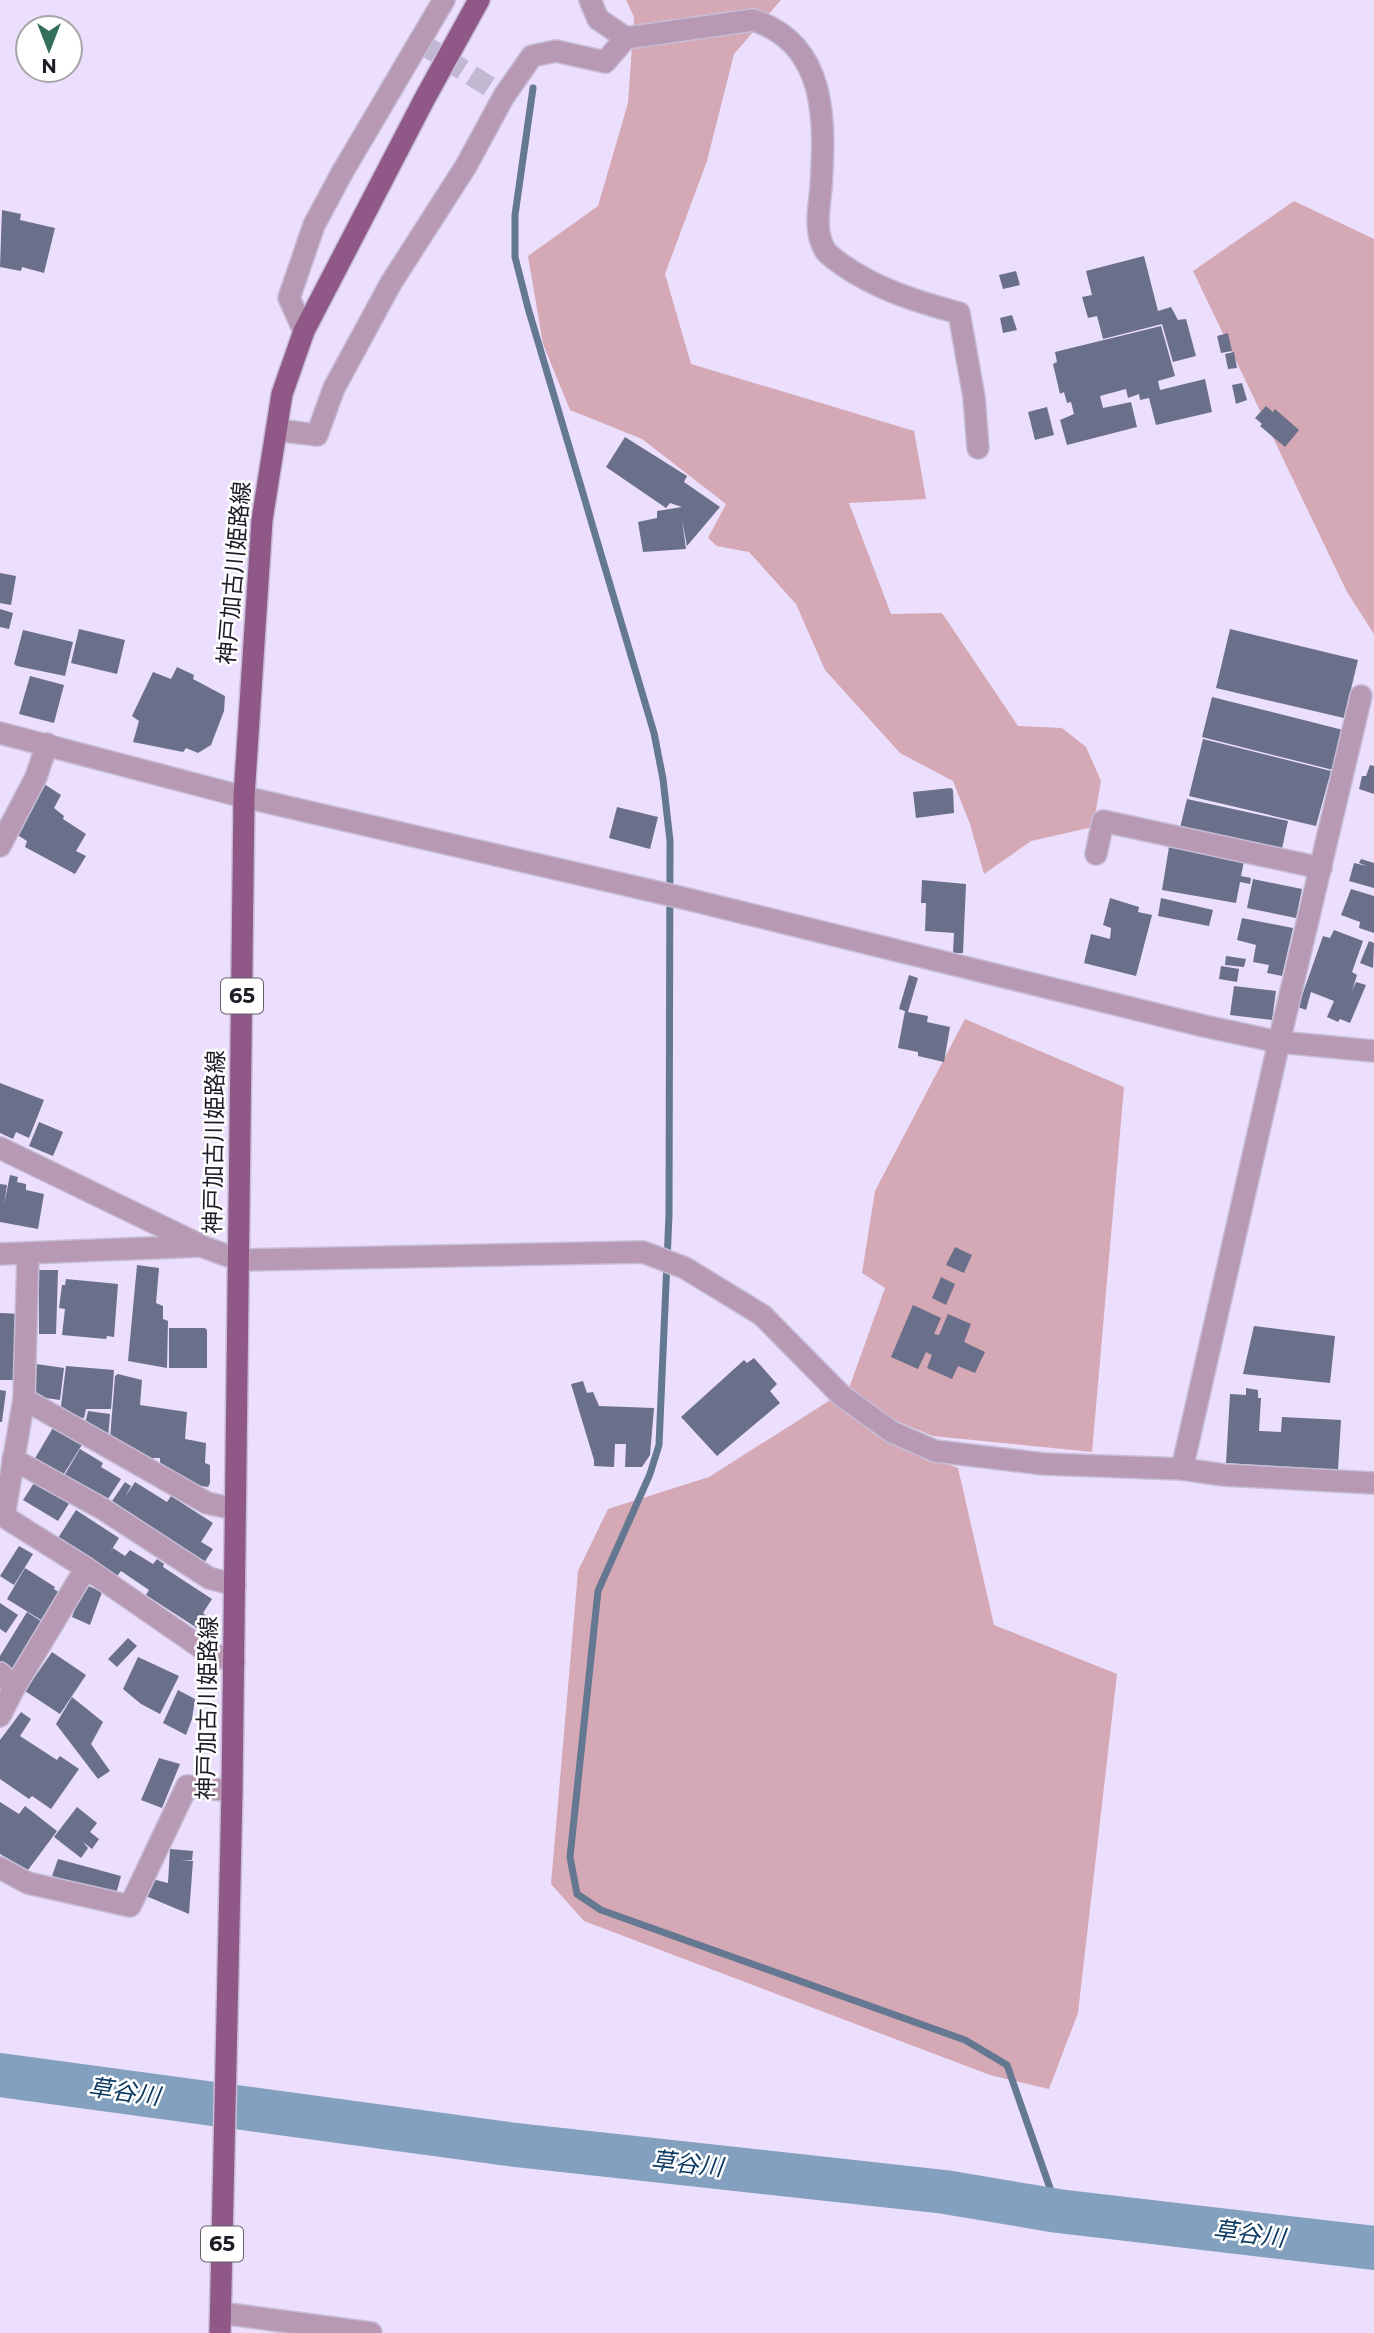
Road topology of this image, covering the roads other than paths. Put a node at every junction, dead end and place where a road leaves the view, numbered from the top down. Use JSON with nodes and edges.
{"nodes":[{"id":1,"x":444,"y":0,"type":"edge"},
{"id":2,"x":479,"y":0,"type":"edge"},
{"id":3,"x":590,"y":0,"type":"edge"},
{"id":4,"x":625,"y":38,"type":"junction"},
{"id":5,"x":304,"y":331,"type":"junction"},
{"id":6,"x":276,"y":430,"type":"junction"},
{"id":7,"x":978,"y":448,"type":"dead end"},
{"id":8,"x":1361,"y":696,"type":"dead end"},
{"id":9,"x":0,"y":733,"type":"edge"},
{"id":10,"x":47,"y":744,"type":"junction"},
{"id":11,"x":244,"y":797,"type":"junction"},
{"id":12,"x":0,"y":846,"type":"edge"},
{"id":13,"x":1096,"y":855,"type":"dead end"},
{"id":14,"x":1321,"y":868,"type":"junction"},
{"id":15,"x":1279,"y":1042,"type":"junction"},
{"id":16,"x":1374,"y":1051,"type":"edge"},
{"id":17,"x":0,"y":1148,"type":"edge"},
{"id":18,"x":201,"y":1246,"type":"junction"},
{"id":19,"x":0,"y":1254,"type":"edge"},
{"id":20,"x":28,"y":1254,"type":"junction"},
{"id":21,"x":239,"y":1260,"type":"junction"},
{"id":22,"x":24,"y":1399,"type":"junction"},
{"id":23,"x":13,"y":1459,"type":"junction"},
{"id":24,"x":1182,"y":1469,"type":"junction"},
{"id":25,"x":1374,"y":1483,"type":"edge"},
{"id":26,"x":235,"y":1509,"type":"junction"},
{"id":27,"x":2,"y":1515,"type":"edge"},
{"id":28,"x":86,"y":1568,"type":"junction"},
{"id":29,"x":235,"y":1585,"type":"junction"},
{"id":30,"x":234,"y":1662,"type":"junction"},
{"id":31,"x":7,"y":1680,"type":"edge"},
{"id":32,"x":0,"y":1716,"type":"edge"},
{"id":33,"x":232,"y":1791,"type":"junction"},
{"id":34,"x":0,"y":1868,"type":"edge"},
{"id":35,"x":220,"y":2323,"type":"edge"},
{"id":36,"x":372,"y":2333,"type":"edge"}],
"edges":[{"from":1,"to":5,"type":"street"},
{"from":2,"to":5,"type":"main road","name":"神戸加古川姫路線","number":"65"},
{"from":3,"to":4,"type":"street"},
{"from":4,"to":6,"type":"street"},
{"from":4,"to":7,"type":"street"},
{"from":5,"to":6,"type":"main road","name":"神戸加古川姫路線","number":"65"},
{"from":6,"to":11,"type":"main road","name":"神戸加古川姫路線","number":"65"},
{"from":8,"to":14,"type":"street"},
{"from":9,"to":10,"type":"street"},
{"from":10,"to":11,"type":"street"},
{"from":10,"to":12,"type":"street"},
{"from":11,"to":15,"type":"street"},
{"from":11,"to":21,"type":"main road","name":"神戸加古川姫路線","number":"65"},
{"from":13,"to":14,"type":"street"},
{"from":14,"to":15,"type":"street"},
{"from":15,"to":16,"type":"street"},
{"from":15,"to":24,"type":"street"},
{"from":17,"to":18,"type":"street"},
{"from":18,"to":20,"type":"street"},
{"from":18,"to":21,"type":"street"},
{"from":19,"to":20,"type":"street"},
{"from":20,"to":22,"type":"street"},
{"from":21,"to":24,"type":"street"},
{"from":21,"to":26,"type":"main road","name":"神戸加古川姫路線","number":"65"},
{"from":22,"to":23,"type":"street"},
{"from":22,"to":26,"type":"street"},
{"from":23,"to":27,"type":"street"},
{"from":23,"to":29,"type":"street"},
{"from":24,"to":25,"type":"street"},
{"from":26,"to":29,"type":"main road","name":"神戸加古川姫路線","number":"65"},
{"from":27,"to":28,"type":"street"},
{"from":28,"to":30,"type":"street"},
{"from":28,"to":31,"type":"street"},
{"from":29,"to":30,"type":"main road","name":"神戸加古川姫路線","number":"65"},
{"from":30,"to":33,"type":"main road","name":"神戸加古川姫路線","number":"65"},
{"from":31,"to":32,"type":"street"},
{"from":33,"to":34,"type":"street"},
{"from":33,"to":35,"type":"main road","name":"神戸加古川姫路線","number":"65"},
{"from":35,"to":36,"type":"street"}]}
